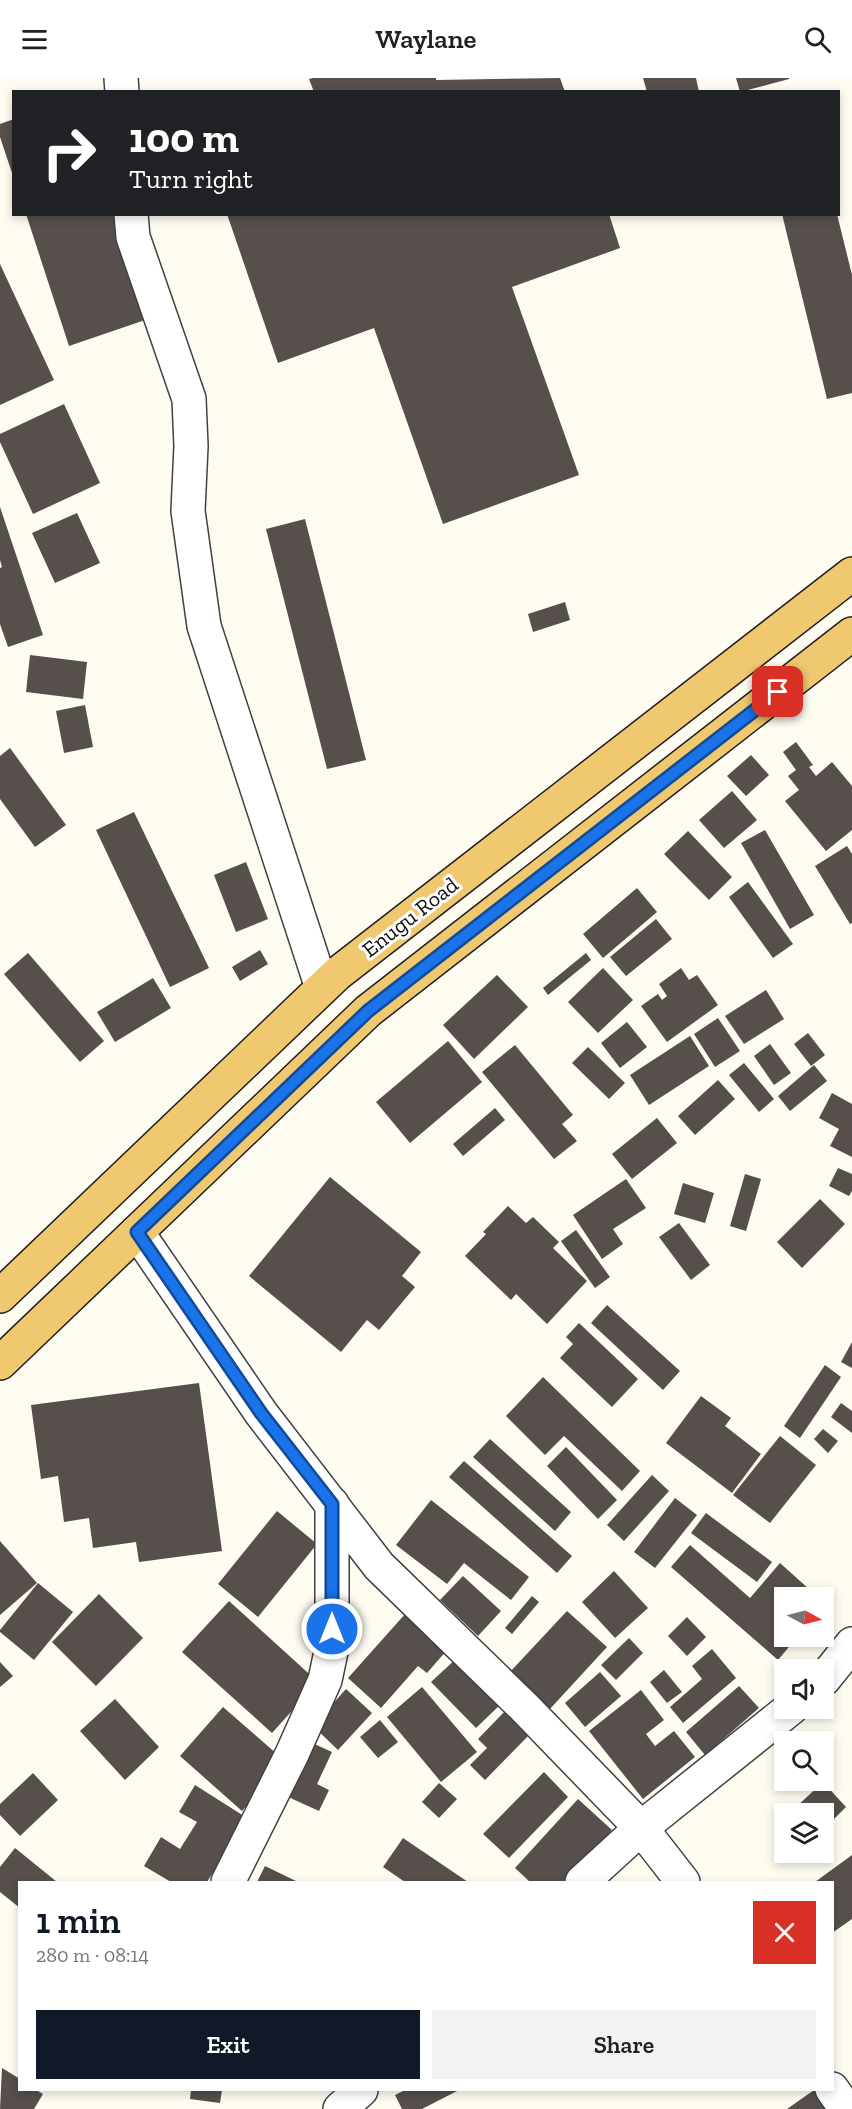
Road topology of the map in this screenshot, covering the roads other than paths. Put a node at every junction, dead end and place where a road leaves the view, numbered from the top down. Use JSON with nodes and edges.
{"nodes":[{"id":1,"x":131,"y":216,"type":"edge"},
{"id":2,"x":852,"y":574,"type":"edge"},
{"id":3,"x":852,"y":634,"type":"edge"},
{"id":4,"x":322,"y":988,"type":"junction"},
{"id":5,"x":137,"y":1232,"type":"junction"},
{"id":6,"x":0,"y":1296,"type":"edge"},
{"id":7,"x":0,"y":1363,"type":"edge"},
{"id":8,"x":332,"y":1504,"type":"junction"},
{"id":9,"x":852,"y":1644,"type":"edge"},
{"id":10,"x":834,"y":1666,"type":"edge"},
{"id":11,"x":777,"y":1719,"type":"edge"},
{"id":12,"x":641,"y":1828,"type":"junction"},
{"id":13,"x":228,"y":1881,"type":"edge"},
{"id":14,"x":583,"y":1881,"type":"edge"},
{"id":15,"x":681,"y":1881,"type":"edge"},
{"id":16,"x":359,"y":2091,"type":"edge"},
{"id":17,"x":833,"y":2091,"type":"edge"},
{"id":18,"x":340,"y":2109,"type":"edge"},
{"id":19,"x":846,"y":2109,"type":"edge"}],
"edges":[{"from":1,"to":4,"type":"street"},
{"from":2,"to":4,"type":"main road","name":"Enugu Road"},
{"from":3,"to":5,"type":"main road"},
{"from":4,"to":6,"type":"main road","name":"Enugu Road"},
{"from":5,"to":7,"type":"main road"},
{"from":5,"to":8,"type":"street"},
{"from":8,"to":12,"type":"street"},
{"from":8,"to":13,"type":"street"},
{"from":9,"to":10,"type":"street"},
{"from":11,"to":12,"type":"street"},
{"from":12,"to":14,"type":"street"},
{"from":12,"to":15,"type":"street"},
{"from":16,"to":18,"type":"street"},
{"from":17,"to":19,"type":"street"}]}
